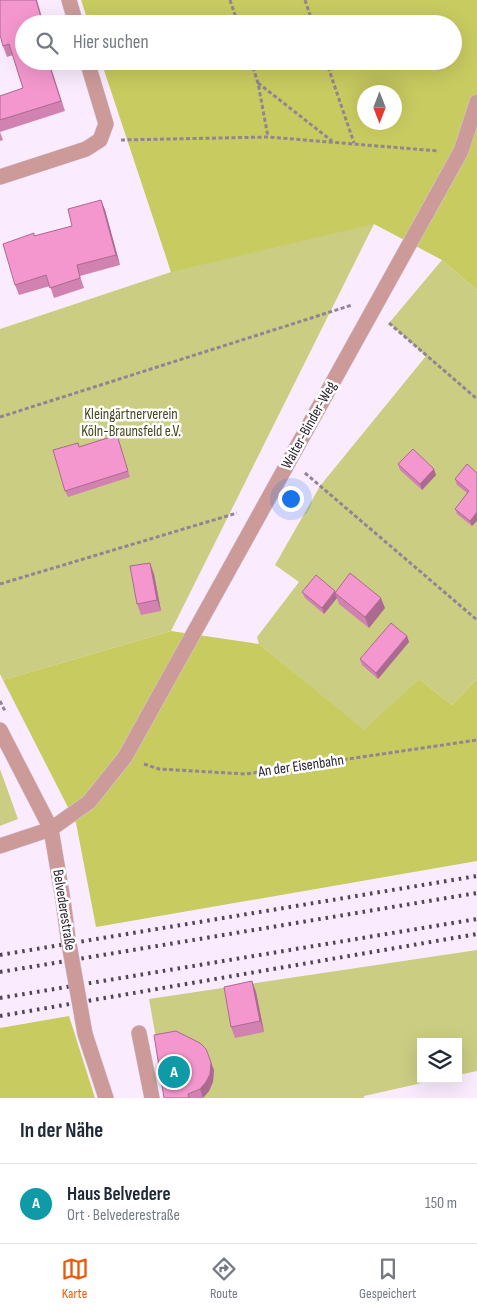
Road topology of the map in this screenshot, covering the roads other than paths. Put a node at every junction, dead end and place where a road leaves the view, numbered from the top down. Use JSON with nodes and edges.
{"nodes":[{"id":1,"x":69,"y":0,"type":"edge"},
{"id":2,"x":73,"y":15,"type":"edge"},
{"id":3,"x":90,"y":70,"type":"edge"},
{"id":4,"x":477,"y":102,"type":"edge"},
{"id":5,"x":0,"y":177,"type":"edge"},
{"id":6,"x":0,"y":730,"type":"edge"},
{"id":7,"x":51,"y":829,"type":"junction"},
{"id":8,"x":0,"y":846,"type":"edge"},
{"id":9,"x":139,"y":1033,"type":"dead end"},
{"id":10,"x":106,"y":1098,"type":"edge"},
{"id":11,"x":152,"y":1098,"type":"edge"}],
"edges":[{"from":1,"to":2,"type":"street"},
{"from":3,"to":5,"type":"street"},
{"from":4,"to":7,"type":"street","name":"Walter-Binder-Weg"},
{"from":6,"to":7,"type":"street","name":"Belvederestraße"},
{"from":7,"to":8,"type":"street"},
{"from":7,"to":10,"type":"street","name":"Belvederestraße","bridge":true},
{"from":9,"to":11,"type":"street"}]}
